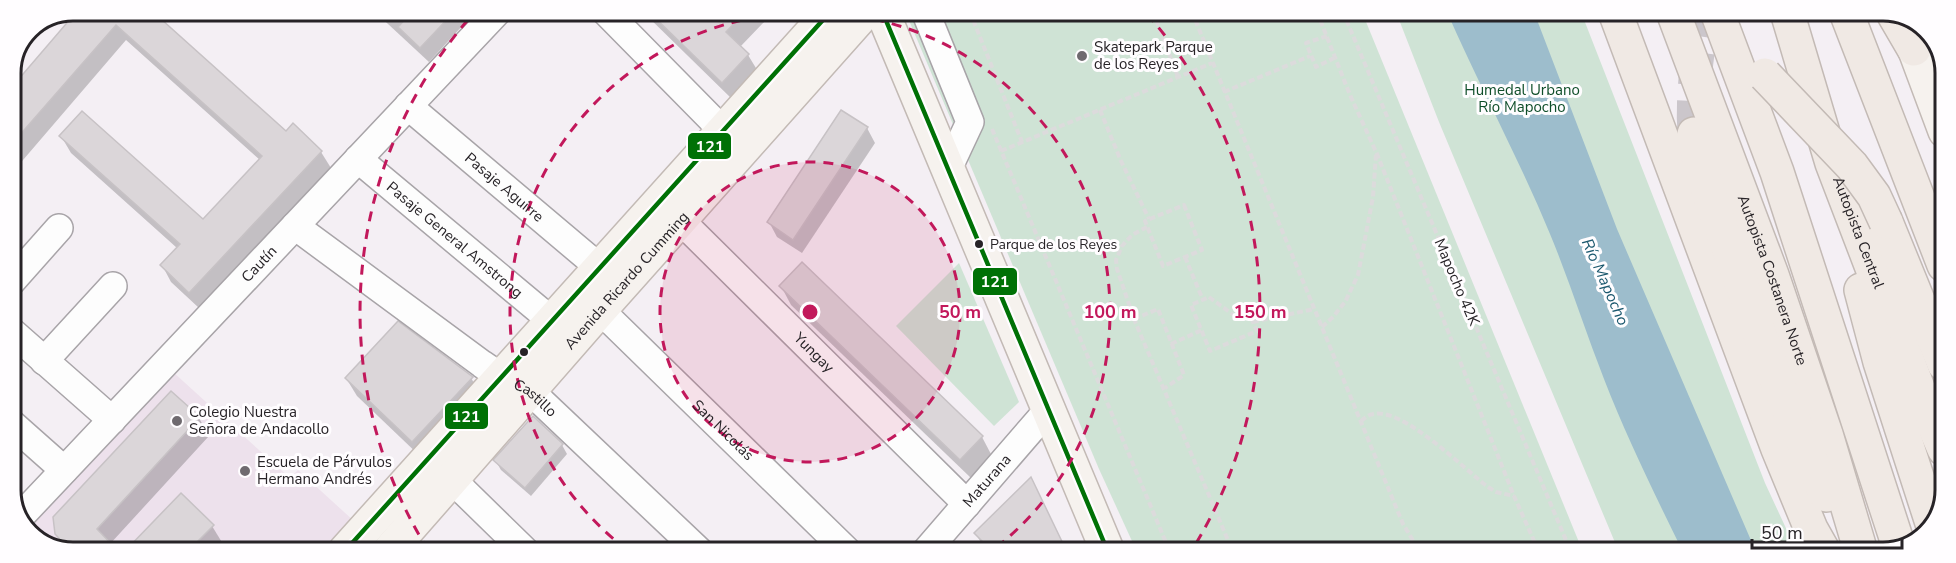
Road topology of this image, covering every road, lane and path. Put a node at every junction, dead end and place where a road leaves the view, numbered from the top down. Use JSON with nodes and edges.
{"nodes":[{"id":1,"x":489,"y":21,"type":"edge"},
{"id":2,"x":615,"y":21,"type":"edge"},
{"id":3,"x":823,"y":21,"type":"edge"},
{"id":4,"x":857,"y":21,"type":"edge"},
{"id":5,"x":886,"y":21,"type":"edge"},
{"id":6,"x":929,"y":21,"type":"edge"},
{"id":7,"x":974,"y":21,"type":"edge"},
{"id":8,"x":1156,"y":21,"type":"edge"},
{"id":9,"x":1196,"y":21,"type":"edge"},
{"id":10,"x":1321,"y":21,"type":"edge"},
{"id":11,"x":1347,"y":21,"type":"edge"},
{"id":12,"x":1618,"y":21,"type":"edge"},
{"id":13,"x":1676,"y":21,"type":"edge"},
{"id":14,"x":1719,"y":21,"type":"edge"},
{"id":15,"x":1729,"y":21,"type":"edge"},
{"id":16,"x":1790,"y":21,"type":"edge"},
{"id":17,"x":1849,"y":21,"type":"edge"},
{"id":18,"x":1901,"y":25,"type":"edge"},
{"id":19,"x":1908,"y":28,"type":"edge"},
{"id":20,"x":1327,"y":36,"type":"junction"},
{"id":21,"x":1311,"y":56,"type":"junction"},
{"id":22,"x":1336,"y":57,"type":"junction"},
{"id":23,"x":1926,"y":60,"type":"edge"},
{"id":24,"x":1212,"y":63,"type":"junction"},
{"id":25,"x":1178,"y":78,"type":"junction"},
{"id":26,"x":1224,"y":92,"type":"junction"},
{"id":27,"x":1935,"y":94,"type":"edge"},
{"id":28,"x":408,"y":106,"type":"junction"},
{"id":29,"x":1100,"y":110,"type":"junction"},
{"id":30,"x":988,"y":118,"type":"dead end"},
{"id":31,"x":1694,"y":134,"type":"tunnel mouth"},
{"id":32,"x":732,"y":141,"type":"junction"},
{"id":33,"x":1022,"y":142,"type":"junction"},
{"id":34,"x":1001,"y":151,"type":"junction"},
{"id":35,"x":1377,"y":154,"type":"junction"},
{"id":36,"x":358,"y":159,"type":"junction"},
{"id":37,"x":1832,"y":163,"type":"junction"},
{"id":38,"x":948,"y":169,"type":"junction"},
{"id":39,"x":670,"y":211,"type":"junction"},
{"id":40,"x":1149,"y":219,"type":"junction"},
{"id":41,"x":295,"y":226,"type":"junction"},
{"id":42,"x":1147,"y":226,"type":"junction"},
{"id":43,"x":59,"y":228,"type":"dead end"},
{"id":44,"x":1935,"y":242,"type":"edge"},
{"id":45,"x":1185,"y":257,"type":"junction"},
{"id":46,"x":600,"y":268,"type":"junction"},
{"id":47,"x":21,"y":271,"type":"edge"},
{"id":48,"x":113,"y":286,"type":"dead end"},
{"id":49,"x":1203,"y":300,"type":"junction"},
{"id":50,"x":1314,"y":309,"type":"junction"},
{"id":51,"x":600,"y":310,"type":"junction"},
{"id":52,"x":1134,"y":319,"type":"junction"},
{"id":53,"x":552,"y":321,"type":"junction"},
{"id":54,"x":1253,"y":322,"type":"junction"},
{"id":55,"x":1322,"y":327,"type":"junction"},
{"id":56,"x":1202,"y":330,"type":"junction"},
{"id":57,"x":21,"y":340,"type":"edge"},
{"id":58,"x":1935,"y":342,"type":"edge"},
{"id":59,"x":1172,"y":344,"type":"junction"},
{"id":60,"x":44,"y":361,"type":"junction"},
{"id":61,"x":515,"y":383,"type":"junction"},
{"id":62,"x":1165,"y":388,"type":"junction"},
{"id":63,"x":1048,"y":410,"type":"junction"},
{"id":64,"x":112,"y":420,"type":"junction"},
{"id":65,"x":1361,"y":421,"type":"junction"},
{"id":66,"x":1935,"y":428,"type":"edge"},
{"id":67,"x":21,"y":432,"type":"edge"},
{"id":68,"x":429,"y":457,"type":"junction"},
{"id":69,"x":64,"y":470,"type":"junction"},
{"id":70,"x":452,"y":479,"type":"junction"},
{"id":71,"x":1514,"y":496,"type":"junction"},
{"id":72,"x":967,"y":504,"type":"junction"},
{"id":73,"x":26,"y":511,"type":"edge"},
{"id":74,"x":1929,"y":514,"type":"edge"},
{"id":75,"x":1897,"y":540,"type":"edge"},
{"id":76,"x":353,"y":542,"type":"edge"},
{"id":77,"x":396,"y":542,"type":"edge"},
{"id":78,"x":516,"y":542,"type":"edge"},
{"id":79,"x":689,"y":542,"type":"edge"},
{"id":80,"x":838,"y":542,"type":"edge"},
{"id":81,"x":934,"y":542,"type":"edge"},
{"id":82,"x":1104,"y":542,"type":"edge"},
{"id":83,"x":1166,"y":542,"type":"edge"},
{"id":84,"x":1229,"y":542,"type":"edge"},
{"id":85,"x":1414,"y":542,"type":"edge"},
{"id":86,"x":1535,"y":542,"type":"edge"},
{"id":87,"x":1567,"y":542,"type":"edge"},
{"id":88,"x":1819,"y":542,"type":"edge"},
{"id":89,"x":1848,"y":542,"type":"edge"},
{"id":90,"x":1858,"y":542,"type":"edge"}],
"edges":[{"from":1,"to":28,"type":"street","name":"Cautín"},
{"from":2,"to":32,"type":"street"},
{"from":3,"to":32,"type":"main road","name":"Avenida Ricardo Cumming"},
{"from":4,"to":32,"type":"main road","name":"Avenida Ricardo Cumming"},
{"from":5,"to":38,"type":"main road"},
{"from":6,"to":38,"type":"street"},
{"from":7,"to":33,"type":"path"},
{"from":8,"to":25,"type":"path"},
{"from":9,"to":24,"type":"path"},
{"from":10,"to":20,"type":"path"},
{"from":11,"to":87,"type":"path","name":"Mapocho 42K"},
{"from":12,"to":88,"type":"highway"},
{"from":13,"to":90,"type":"highway","name":"Autopista Costanera Norte"},
{"from":14,"to":75,"type":"highway"},
{"from":15,"to":58,"type":"highway","bridge":true},
{"from":16,"to":37,"type":"highway","name":"Autopista Central"},
{"from":17,"to":44,"type":"highway"},
{"from":18,"to":23,"type":"highway"},
{"from":19,"to":23,"type":"main road"},
{"from":20,"to":21,"type":"path"},
{"from":20,"to":22,"type":"path"},
{"from":21,"to":22,"type":"path"},
{"from":21,"to":26,"type":"path"},
{"from":22,"to":35,"type":"path"},
{"from":23,"to":27,"type":"main road"},
{"from":24,"to":25,"type":"path"},
{"from":24,"to":26,"type":"path"},
{"from":25,"to":29,"type":"path"},
{"from":26,"to":50,"type":"path"},
{"from":28,"to":36,"type":"street","name":"Cautín"},
{"from":28,"to":46,"type":"street","name":"Pasaje Aguirre"},
{"from":29,"to":33,"type":"path"},
{"from":29,"to":40,"type":"path"},
{"from":30,"to":34,"type":"path"},
{"from":31,"to":89,"type":"highway"},
{"from":32,"to":39,"type":"main road","name":"Avenida Ricardo Cumming"},
{"from":33,"to":34,"type":"path"},
{"from":34,"to":83,"type":"path"},
{"from":35,"to":55,"type":"path"},
{"from":35,"to":71,"type":"path"},
{"from":36,"to":41,"type":"street","name":"Cautín"},
{"from":36,"to":53,"type":"street","name":"Pasaje General Amstrong"},
{"from":37,"to":66,"type":"highway","name":"Autopista Central"},
{"from":37,"to":74,"type":"highway"},
{"from":38,"to":63,"type":"main road"},
{"from":39,"to":46,"type":"main road","name":"Avenida Ricardo Cumming"},
{"from":39,"to":51,"type":"main road","name":"Avenida Ricardo Cumming"},
{"from":39,"to":72,"type":"street","name":"Yungay"},
{"from":40,"to":42,"type":"path"},
{"from":40,"to":45,"type":"path"},
{"from":41,"to":61,"type":"street","name":"Castillo"},
{"from":41,"to":64,"type":"street","name":"Cautín"},
{"from":42,"to":45,"type":"path"},
{"from":42,"to":52,"type":"path"},
{"from":43,"to":47,"type":"street"},
{"from":45,"to":49,"type":"path"},
{"from":46,"to":53,"type":"main road","name":"Avenida Ricardo Cumming"},
{"from":48,"to":60,"type":"street"},
{"from":49,"to":54,"type":"path"},
{"from":49,"to":56,"type":"path"},
{"from":50,"to":54,"type":"path"},
{"from":50,"to":55,"type":"path"},
{"from":51,"to":61,"type":"main road","name":"Avenida Ricardo Cumming"},
{"from":51,"to":80,"type":"street","name":"San Nicolás"},
{"from":52,"to":59,"type":"path"},
{"from":52,"to":62,"type":"path"},
{"from":53,"to":61,"type":"main road","name":"Avenida Ricardo Cumming"},
{"from":54,"to":56,"type":"path"},
{"from":55,"to":65,"type":"path"},
{"from":56,"to":59,"type":"path"},
{"from":57,"to":60,"type":"street"},
{"from":59,"to":62,"type":"path"},
{"from":60,"to":64,"type":"street"},
{"from":61,"to":68,"type":"main road","name":"Avenida Ricardo Cumming"},
{"from":61,"to":70,"type":"main road","name":"Avenida Ricardo Cumming"},
{"from":61,"to":79,"type":"street","name":"Castillo"},
{"from":62,"to":84,"type":"path"},
{"from":63,"to":72,"type":"street","name":"Maturana"},
{"from":63,"to":82,"type":"main road"},
{"from":64,"to":69,"type":"street","name":"Cautín"},
{"from":65,"to":71,"type":"path"},
{"from":65,"to":85,"type":"path"},
{"from":67,"to":69,"type":"street"},
{"from":68,"to":70,"type":"street"},
{"from":68,"to":76,"type":"main road","name":"Avenida Ricardo Cumming"},
{"from":69,"to":73,"type":"street","name":"Cautín"},
{"from":70,"to":77,"type":"main road","name":"Avenida Ricardo Cumming"},
{"from":70,"to":78,"type":"street"},
{"from":71,"to":86,"type":"path"},
{"from":72,"to":81,"type":"street","name":"Maturana"}]}
